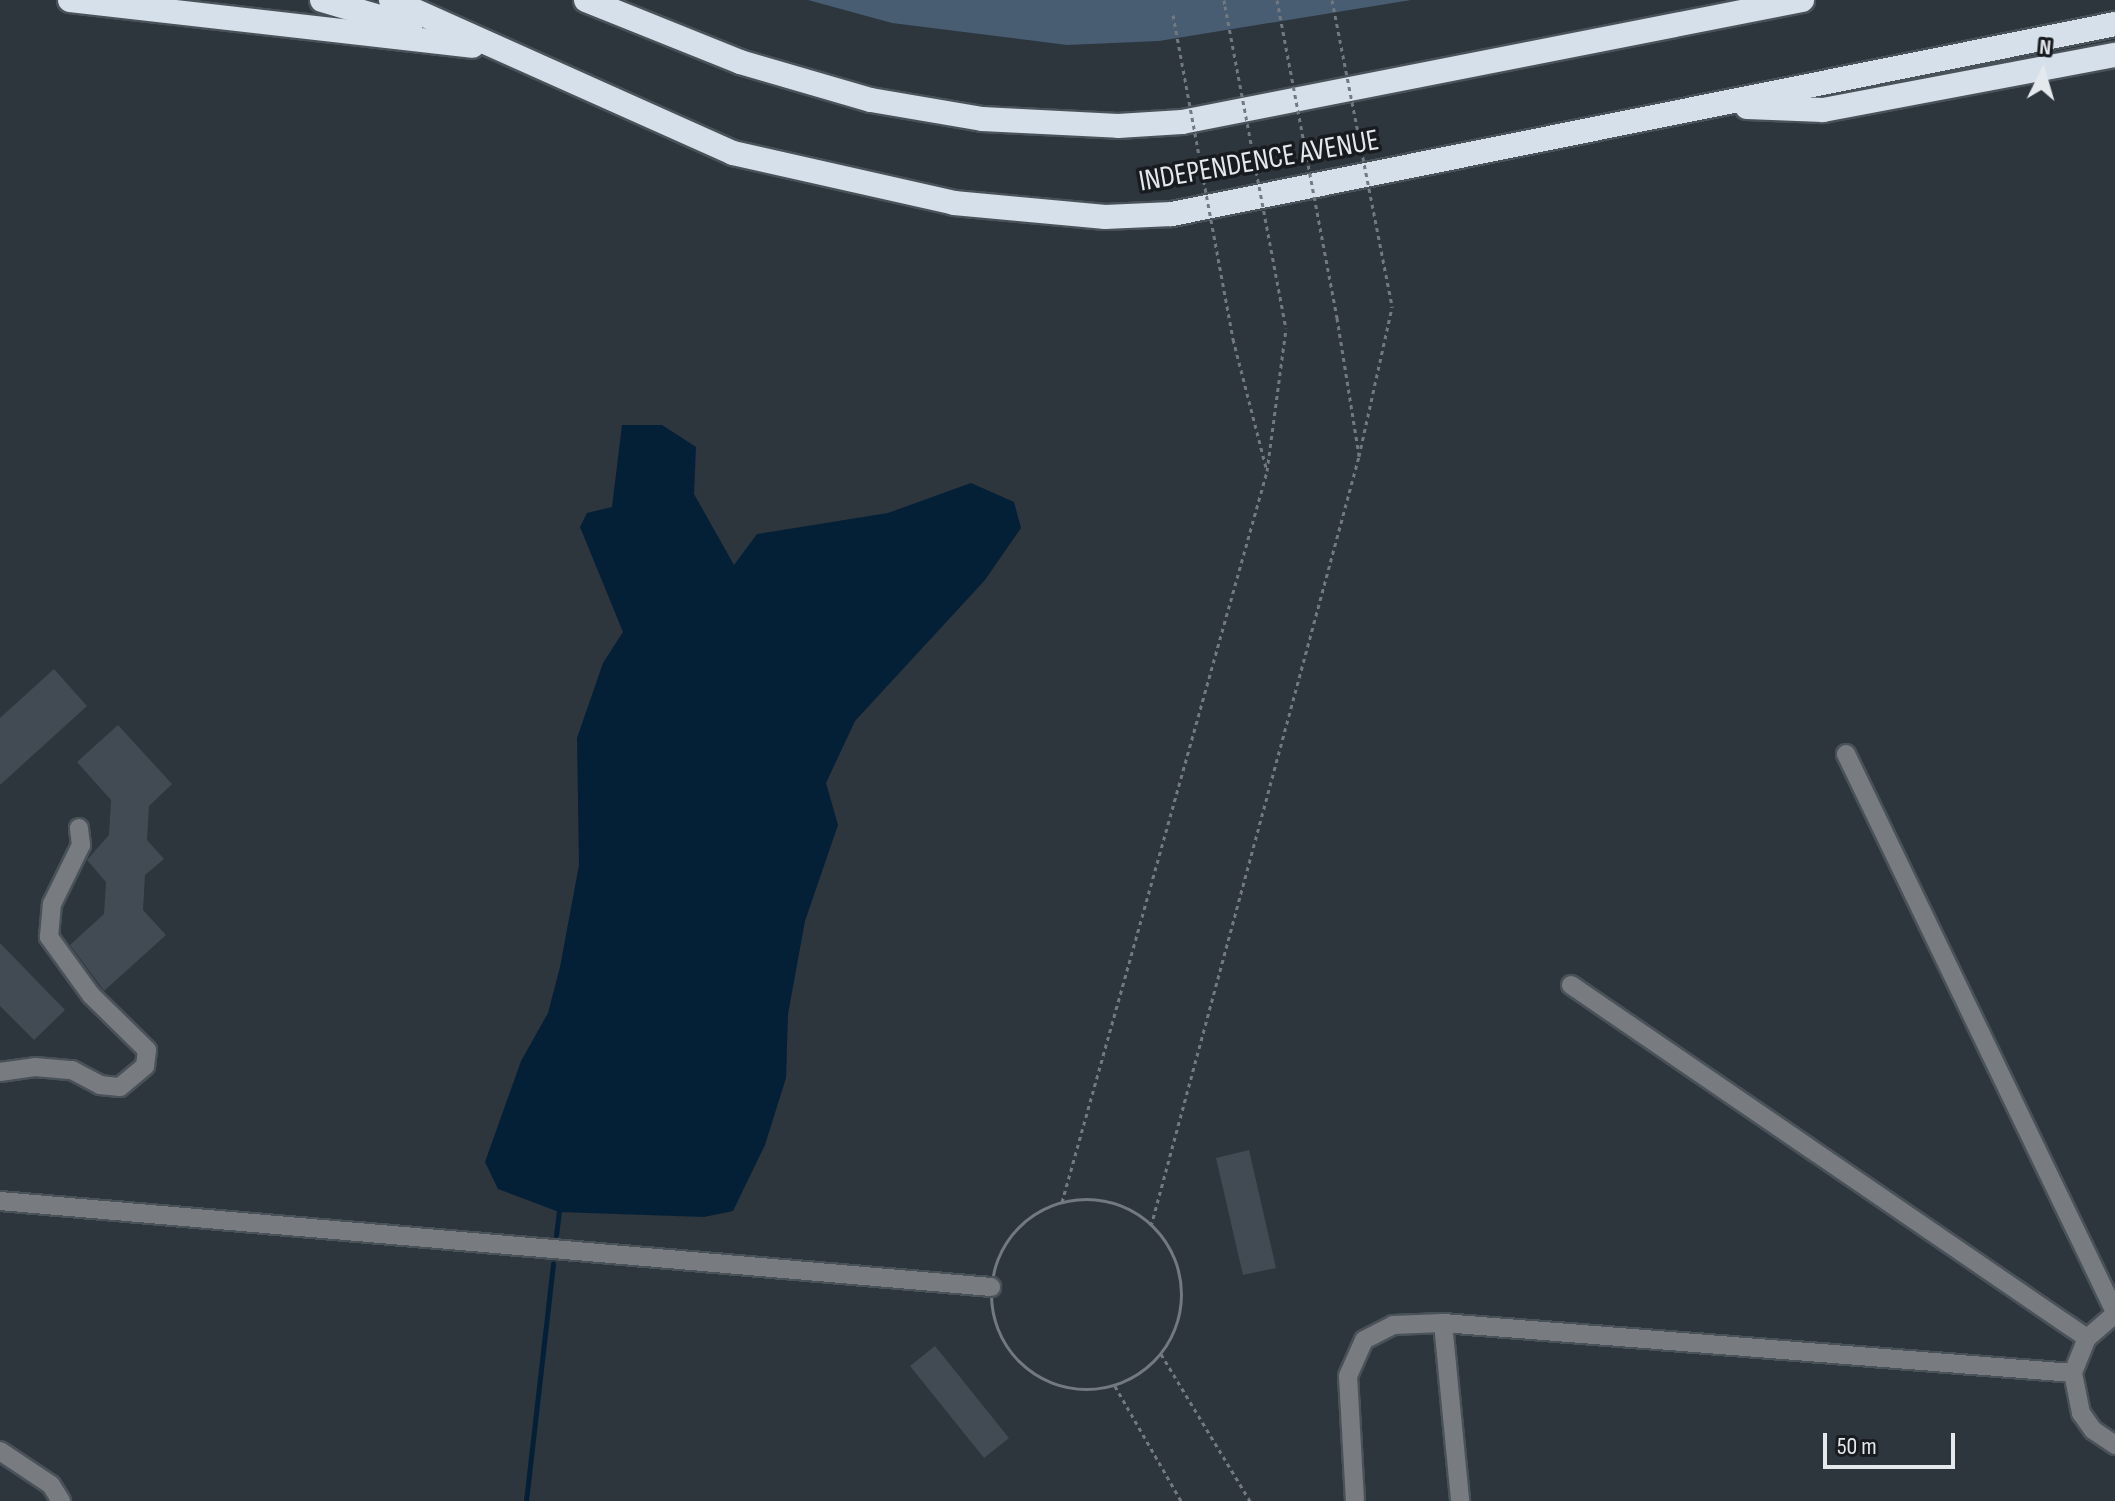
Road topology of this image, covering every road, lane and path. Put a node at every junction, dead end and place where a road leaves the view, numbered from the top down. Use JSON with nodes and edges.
{"nodes":[{"id":1,"x":70,"y":0,"type":"edge"},
{"id":2,"x":322,"y":0,"type":"edge"},
{"id":3,"x":391,"y":0,"type":"edge"},
{"id":4,"x":586,"y":0,"type":"edge"},
{"id":5,"x":1224,"y":0,"type":"edge"},
{"id":6,"x":1277,"y":0,"type":"edge"},
{"id":7,"x":1332,"y":0,"type":"edge"},
{"id":8,"x":1802,"y":0,"type":"edge"},
{"id":9,"x":1775,"y":3,"type":"edge"},
{"id":10,"x":628,"y":10,"type":"edge"},
{"id":11,"x":1173,"y":15,"type":"dead end"},
{"id":12,"x":2115,"y":24,"type":"edge"},
{"id":13,"x":494,"y":48,"type":"junction"},
{"id":14,"x":2115,"y":55,"type":"edge"},
{"id":15,"x":1705,"y":106,"type":"junction"},
{"id":16,"x":1359,"y":456,"type":"junction"},
{"id":17,"x":1267,"y":471,"type":"junction"},
{"id":18,"x":1846,"y":754,"type":"dead end"},
{"id":19,"x":79,"y":828,"type":"dead end"},
{"id":20,"x":1571,"y":985,"type":"dead end"},
{"id":21,"x":0,"y":1072,"type":"edge"},
{"id":22,"x":0,"y":1201,"type":"edge"},
{"id":23,"x":1062,"y":1202,"type":"junction"},
{"id":24,"x":1151,"y":1226,"type":"junction"},
{"id":25,"x":991,"y":1287,"type":"junction"},
{"id":26,"x":2115,"y":1313,"type":"edge"},
{"id":27,"x":1443,"y":1323,"type":"junction"},
{"id":28,"x":2087,"y":1338,"type":"junction"},
{"id":29,"x":1160,"y":1353,"type":"junction"},
{"id":30,"x":2073,"y":1373,"type":"junction"},
{"id":31,"x":1115,"y":1385,"type":"junction"},
{"id":32,"x":2115,"y":1445,"type":"edge"},
{"id":33,"x":0,"y":1451,"type":"edge"},
{"id":34,"x":61,"y":1501,"type":"edge"},
{"id":35,"x":1181,"y":1501,"type":"edge"},
{"id":36,"x":1250,"y":1501,"type":"edge"},
{"id":37,"x":1355,"y":1501,"type":"edge"},
{"id":38,"x":1460,"y":1501,"type":"edge"}],
"edges":[{"from":1,"to":13,"type":"highway"},
{"from":2,"to":13,"type":"highway"},
{"from":3,"to":13,"type":"highway","name":"INDEPENDENCE AVENUE"},
{"from":4,"to":10,"type":"highway","name":"INDEPENDENCE AVENUE"},
{"from":5,"to":17,"type":"path","bridge":true},
{"from":6,"to":16,"type":"path","bridge":true},
{"from":7,"to":16,"type":"path","bridge":true},
{"from":8,"to":9,"type":"highway","name":"INDEPENDENCE AVENUE"},
{"from":9,"to":10,"type":"highway","name":"INDEPENDENCE AVENUE"},
{"from":11,"to":17,"type":"path","bridge":true},
{"from":12,"to":15,"type":"highway","name":"INDEPENDENCE AVENUE"},
{"from":13,"to":15,"type":"highway","name":"INDEPENDENCE AVENUE"},
{"from":14,"to":15,"type":"highway"},
{"from":16,"to":24,"type":"path"},
{"from":17,"to":23,"type":"path"},
{"from":18,"to":26,"type":"lane"},
{"from":19,"to":21,"type":"lane"},
{"from":20,"to":28,"type":"lane"},
{"from":22,"to":25,"type":"lane"},
{"from":23,"to":24,"type":"path"},
{"from":23,"to":25,"type":"path"},
{"from":24,"to":29,"type":"path"},
{"from":25,"to":31,"type":"path"},
{"from":26,"to":28,"type":"lane"},
{"from":27,"to":30,"type":"lane"},
{"from":27,"to":37,"type":"lane"},
{"from":27,"to":38,"type":"lane"},
{"from":28,"to":30,"type":"lane"},
{"from":29,"to":31,"type":"path"},
{"from":29,"to":36,"type":"path"},
{"from":30,"to":32,"type":"lane"},
{"from":31,"to":35,"type":"path"},
{"from":33,"to":34,"type":"lane"}]}
